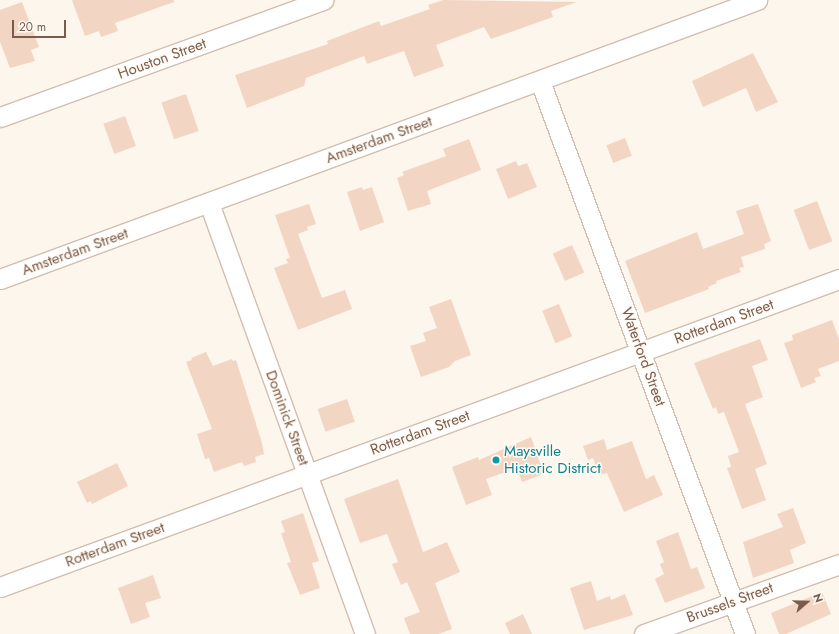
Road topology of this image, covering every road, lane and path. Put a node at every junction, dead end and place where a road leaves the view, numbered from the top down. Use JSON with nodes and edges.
{"nodes":[{"id":1,"x":323,"y":0,"type":"edge"},
{"id":2,"x":757,"y":0,"type":"edge"},
{"id":3,"x":540,"y":81,"type":"junction"},
{"id":4,"x":0,"y":117,"type":"edge"},
{"id":5,"x":209,"y":203,"type":"junction"},
{"id":6,"x":0,"y":279,"type":"edge"},
{"id":7,"x":839,"y":279,"type":"edge"},
{"id":8,"x":641,"y":352,"type":"junction"},
{"id":9,"x":308,"y":474,"type":"junction"},
{"id":10,"x":839,"y":564,"type":"edge"},
{"id":11,"x":0,"y":587,"type":"edge"},
{"id":12,"x":733,"y":602,"type":"junction"},
{"id":13,"x":365,"y":634,"type":"edge"},
{"id":14,"x":644,"y":634,"type":"edge"},
{"id":15,"x":745,"y":634,"type":"edge"}],
"edges":[{"from":1,"to":4,"type":"street","name":"Houston Street"},
{"from":2,"to":3,"type":"street","name":"Amsterdam Street"},
{"from":3,"to":5,"type":"street","name":"Amsterdam Street"},
{"from":3,"to":8,"type":"street","name":"Waterford Street"},
{"from":5,"to":6,"type":"street","name":"Amsterdam Street"},
{"from":5,"to":9,"type":"street","name":"Dominick Street"},
{"from":7,"to":8,"type":"street","name":"Rotterdam Street"},
{"from":8,"to":9,"type":"street","name":"Rotterdam Street"},
{"from":8,"to":12,"type":"street","name":"Waterford Street"},
{"from":9,"to":11,"type":"street","name":"Rotterdam Street"},
{"from":9,"to":13,"type":"street","name":"Dominick Street"},
{"from":10,"to":12,"type":"street","name":"Brussels Street"},
{"from":12,"to":14,"type":"street","name":"Brussels Street"},
{"from":12,"to":15,"type":"street","name":"Waterford Street"}]}
